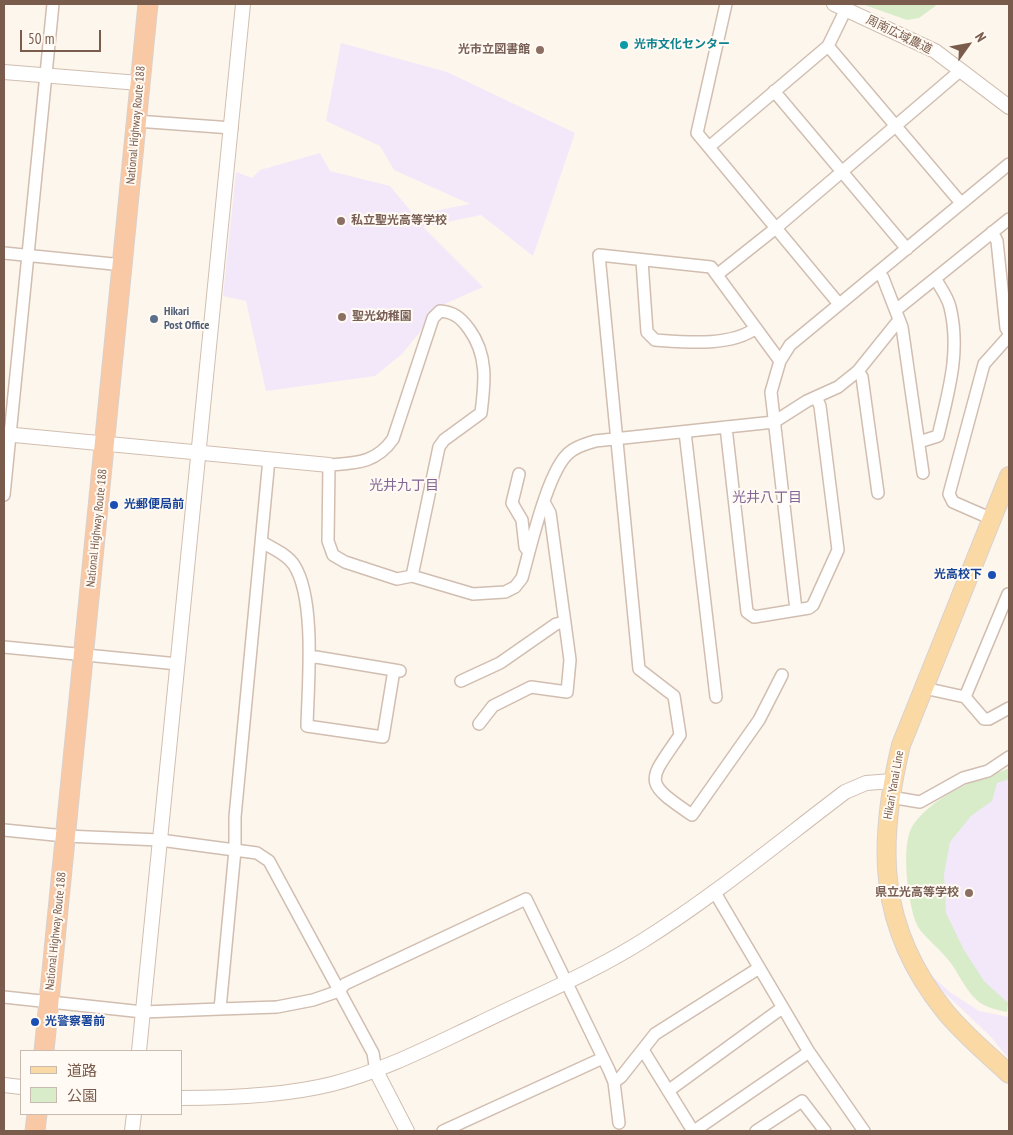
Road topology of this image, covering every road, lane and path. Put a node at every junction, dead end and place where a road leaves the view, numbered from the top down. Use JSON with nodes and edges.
{"nodes":[{"id":1,"x":52,"y":4,"type":"edge"},
{"id":2,"x":148,"y":4,"type":"edge"},
{"id":3,"x":243,"y":4,"type":"edge"},
{"id":4,"x":726,"y":4,"type":"edge"},
{"id":5,"x":840,"y":6,"type":"edge"},
{"id":6,"x":828,"y":46,"type":"junction"},
{"id":7,"x":962,"y":70,"type":"junction"},
{"id":8,"x":4,"y":72,"type":"edge"},
{"id":9,"x":45,"y":77,"type":"junction"},
{"id":10,"x":140,"y":83,"type":"junction"},
{"id":11,"x":774,"y":90,"type":"junction"},
{"id":12,"x":1009,"y":107,"type":"edge"},
{"id":13,"x":136,"y":121,"type":"junction"},
{"id":14,"x":898,"y":126,"type":"junction"},
{"id":15,"x":232,"y":128,"type":"junction"},
{"id":16,"x":709,"y":148,"type":"junction"},
{"id":17,"x":1009,"y":164,"type":"edge"},
{"id":18,"x":843,"y":170,"type":"junction"},
{"id":19,"x":961,"y":203,"type":"junction"},
{"id":20,"x":1009,"y":219,"type":"edge"},
{"id":21,"x":776,"y":228,"type":"junction"},
{"id":22,"x":992,"y":232,"type":"junction"},
{"id":23,"x":908,"y":249,"type":"junction"},
{"id":24,"x":4,"y":254,"type":"edge"},
{"id":25,"x":28,"y":256,"type":"junction"},
{"id":26,"x":642,"y":261,"type":"junction"},
{"id":27,"x":123,"y":265,"type":"junction"},
{"id":28,"x":879,"y":273,"type":"junction"},
{"id":29,"x":718,"y":274,"type":"junction"},
{"id":30,"x":936,"y":280,"type":"junction"},
{"id":31,"x":839,"y":304,"type":"junction"},
{"id":32,"x":897,"y":315,"type":"junction"},
{"id":33,"x":756,"y":328,"type":"junction"},
{"id":34,"x":1009,"y":334,"type":"edge"},
{"id":35,"x":780,"y":361,"type":"junction"},
{"id":36,"x":858,"y":371,"type":"junction"},
{"id":37,"x":816,"y":396,"type":"junction"},
{"id":38,"x":774,"y":422,"type":"junction"},
{"id":39,"x":726,"y":427,"type":"junction"},
{"id":40,"x":685,"y":432,"type":"junction"},
{"id":41,"x":7,"y":434,"type":"edge"},
{"id":42,"x":616,"y":439,"type":"junction"},
{"id":43,"x":919,"y":442,"type":"junction"},
{"id":44,"x":106,"y":444,"type":"junction"},
{"id":45,"x":200,"y":452,"type":"junction"},
{"id":46,"x":269,"y":460,"type":"junction"},
{"id":47,"x":329,"y":465,"type":"junction"},
{"id":48,"x":923,"y":473,"type":"dead end"},
{"id":49,"x":519,"y":474,"type":"dead end"},
{"id":50,"x":1009,"y":476,"type":"edge"},
{"id":51,"x":878,"y":493,"type":"dead end"},
{"id":52,"x":4,"y":495,"type":"edge"},
{"id":53,"x":544,"y":502,"type":"junction"},
{"id":54,"x":992,"y":519,"type":"junction"},
{"id":55,"x":262,"y":542,"type":"junction"},
{"id":56,"x":529,"y":552,"type":"junction"},
{"id":57,"x":412,"y":576,"type":"junction"},
{"id":58,"x":1008,"y":594,"type":"edge"},
{"id":59,"x":796,"y":610,"type":"junction"},
{"id":60,"x":565,"y":622,"type":"junction"},
{"id":61,"x":4,"y":647,"type":"edge"},
{"id":62,"x":84,"y":654,"type":"junction"},
{"id":63,"x":309,"y":658,"type":"junction"},
{"id":64,"x":178,"y":664,"type":"junction"},
{"id":65,"x":782,"y":675,"type":"dead end"},
{"id":66,"x":461,"y":681,"type":"dead end"},
{"id":67,"x":924,"y":688,"type":"junction"},
{"id":68,"x":716,"y":697,"type":"dead end"},
{"id":69,"x":964,"y":698,"type":"junction"},
{"id":70,"x":1009,"y":708,"type":"edge"},
{"id":71,"x":479,"y":724,"type":"dead end"},
{"id":72,"x":1009,"y":758,"type":"edge"},
{"id":73,"x":891,"y":789,"type":"junction"},
{"id":74,"x":4,"y":830,"type":"edge"},
{"id":75,"x":65,"y":836,"type":"junction"},
{"id":76,"x":160,"y":840,"type":"junction"},
{"id":77,"x":235,"y":850,"type":"junction"},
{"id":78,"x":714,"y":891,"type":"junction"},
{"id":79,"x":758,"y":968,"type":"junction"},
{"id":80,"x":566,"y":982,"type":"junction"},
{"id":81,"x":339,"y":991,"type":"junction"},
{"id":82,"x":4,"y":997,"type":"edge"},
{"id":83,"x":48,"y":1002,"type":"junction"},
{"id":84,"x":782,"y":1008,"type":"junction"},
{"id":85,"x":220,"y":1009,"type":"junction"},
{"id":86,"x":143,"y":1012,"type":"junction"},
{"id":87,"x":44,"y":1050,"type":"edge"},
{"id":88,"x":139,"y":1050,"type":"edge"},
{"id":89,"x":643,"y":1050,"type":"junction"},
{"id":90,"x":809,"y":1052,"type":"junction"},
{"id":91,"x":604,"y":1058,"type":"junction"},
{"id":92,"x":376,"y":1071,"type":"junction"},
{"id":93,"x":1009,"y":1074,"type":"edge"},
{"id":94,"x":614,"y":1082,"type":"junction"},
{"id":95,"x":4,"y":1085,"type":"edge"},
{"id":96,"x":20,"y":1087,"type":"edge"},
{"id":97,"x":668,"y":1091,"type":"junction"},
{"id":98,"x":182,"y":1098,"type":"edge"},
{"id":99,"x":37,"y":1115,"type":"edge"},
{"id":100,"x":134,"y":1115,"type":"edge"},
{"id":101,"x":619,"y":1123,"type":"dead end"},
{"id":102,"x":35,"y":1131,"type":"edge"},
{"id":103,"x":132,"y":1131,"type":"edge"},
{"id":104,"x":407,"y":1131,"type":"edge"},
{"id":105,"x":443,"y":1131,"type":"edge"},
{"id":106,"x":693,"y":1131,"type":"edge"},
{"id":107,"x":758,"y":1131,"type":"edge"},
{"id":108,"x":825,"y":1131,"type":"edge"},
{"id":109,"x":864,"y":1131,"type":"edge"}],
"edges":[{"from":1,"to":9,"type":"street"},
{"from":2,"to":10,"type":"highway","name":"National Highway Route 188"},
{"from":3,"to":15,"type":"street"},
{"from":4,"to":16,"type":"street"},
{"from":5,"to":6,"type":"street"},
{"from":5,"to":7,"type":"street","name":"周南広域農道"},
{"from":6,"to":11,"type":"street"},
{"from":6,"to":14,"type":"street"},
{"from":7,"to":12,"type":"street","name":"周南広域農道"},
{"from":7,"to":14,"type":"street"},
{"from":8,"to":9,"type":"street"},
{"from":9,"to":10,"type":"street"},
{"from":9,"to":25,"type":"street"},
{"from":10,"to":13,"type":"highway","name":"National Highway Route 188"},
{"from":11,"to":16,"type":"street"},
{"from":11,"to":18,"type":"street"},
{"from":13,"to":15,"type":"street"},
{"from":13,"to":27,"type":"highway","name":"National Highway Route 188"},
{"from":14,"to":18,"type":"street"},
{"from":14,"to":19,"type":"street"},
{"from":15,"to":45,"type":"street"},
{"from":16,"to":21,"type":"street"},
{"from":17,"to":19,"type":"street"},
{"from":18,"to":21,"type":"street"},
{"from":18,"to":23,"type":"street"},
{"from":19,"to":23,"type":"street"},
{"from":20,"to":22,"type":"street"},
{"from":21,"to":29,"type":"street"},
{"from":21,"to":31,"type":"street"},
{"from":22,"to":30,"type":"street"},
{"from":22,"to":34,"type":"street"},
{"from":23,"to":28,"type":"street"},
{"from":24,"to":25,"type":"street"},
{"from":25,"to":27,"type":"street"},
{"from":25,"to":41,"type":"street"},
{"from":26,"to":29,"type":"street"},
{"from":26,"to":33,"type":"street"},
{"from":26,"to":42,"type":"street"},
{"from":27,"to":44,"type":"highway","name":"National Highway Route 188"},
{"from":28,"to":31,"type":"street"},
{"from":28,"to":32,"type":"street"},
{"from":29,"to":33,"type":"street"},
{"from":30,"to":32,"type":"street"},
{"from":30,"to":43,"type":"street"},
{"from":31,"to":35,"type":"street"},
{"from":32,"to":36,"type":"street"},
{"from":32,"to":43,"type":"street"},
{"from":33,"to":35,"type":"street"},
{"from":34,"to":54,"type":"street"},
{"from":35,"to":38,"type":"street"},
{"from":36,"to":37,"type":"street"},
{"from":36,"to":51,"type":"street"},
{"from":37,"to":38,"type":"street"},
{"from":37,"to":59,"type":"street"},
{"from":38,"to":39,"type":"street"},
{"from":38,"to":59,"type":"street"},
{"from":39,"to":40,"type":"street"},
{"from":39,"to":59,"type":"street"},
{"from":40,"to":42,"type":"street"},
{"from":40,"to":68,"type":"street"},
{"from":41,"to":44,"type":"street"},
{"from":41,"to":52,"type":"street"},
{"from":42,"to":53,"type":"street"},
{"from":42,"to":65,"type":"street"},
{"from":43,"to":48,"type":"street"},
{"from":44,"to":45,"type":"street"},
{"from":44,"to":62,"type":"highway","name":"National Highway Route 188"},
{"from":45,"to":46,"type":"street"},
{"from":45,"to":64,"type":"street"},
{"from":46,"to":47,"type":"street"},
{"from":46,"to":55,"type":"street"},
{"from":47,"to":57,"type":"street"},
{"from":47,"to":57,"type":"street"},
{"from":49,"to":56,"type":"street"},
{"from":50,"to":54,"type":"main road","name":"Hikari Yanai Line"},
{"from":53,"to":56,"type":"street"},
{"from":53,"to":60,"type":"street"},
{"from":54,"to":67,"type":"main road","name":"Hikari Yanai Line"},
{"from":55,"to":63,"type":"street"},
{"from":55,"to":77,"type":"street"},
{"from":56,"to":57,"type":"street"},
{"from":58,"to":69,"type":"street"},
{"from":60,"to":66,"type":"street"},
{"from":60,"to":71,"type":"street"},
{"from":61,"to":62,"type":"street"},
{"from":62,"to":64,"type":"street"},
{"from":62,"to":75,"type":"highway","name":"National Highway Route 188"},
{"from":63,"to":63,"type":"street"},
{"from":64,"to":76,"type":"street"},
{"from":67,"to":69,"type":"street"},
{"from":67,"to":73,"type":"main road","name":"Hikari Yanai Line"},
{"from":69,"to":70,"type":"street"},
{"from":72,"to":73,"type":"street"},
{"from":73,"to":78,"type":"street"},
{"from":73,"to":93,"type":"main road","name":"Hikari Yanai Line"},
{"from":74,"to":75,"type":"street"},
{"from":75,"to":76,"type":"street"},
{"from":75,"to":83,"type":"highway","name":"National Highway Route 188"},
{"from":76,"to":77,"type":"street"},
{"from":76,"to":86,"type":"street"},
{"from":77,"to":81,"type":"street"},
{"from":77,"to":85,"type":"street"},
{"from":78,"to":79,"type":"street"},
{"from":78,"to":80,"type":"street"},
{"from":79,"to":84,"type":"street"},
{"from":79,"to":89,"type":"street"},
{"from":80,"to":81,"type":"street"},
{"from":80,"to":91,"type":"street"},
{"from":80,"to":92,"type":"street"},
{"from":81,"to":85,"type":"street"},
{"from":81,"to":92,"type":"street"},
{"from":82,"to":83,"type":"street"},
{"from":83,"to":86,"type":"street"},
{"from":83,"to":87,"type":"highway","name":"National Highway Route 188"},
{"from":84,"to":90,"type":"street"},
{"from":84,"to":97,"type":"street"},
{"from":85,"to":86,"type":"street"},
{"from":86,"to":88,"type":"street"},
{"from":89,"to":94,"type":"street"},
{"from":89,"to":97,"type":"street"},
{"from":90,"to":106,"type":"street"},
{"from":90,"to":109,"type":"street"},
{"from":91,"to":94,"type":"street"},
{"from":91,"to":105,"type":"street"},
{"from":92,"to":98,"type":"street"},
{"from":92,"to":104,"type":"street"},
{"from":94,"to":101,"type":"street"},
{"from":95,"to":96,"type":"street"},
{"from":97,"to":106,"type":"street"},
{"from":99,"to":102,"type":"highway"},
{"from":100,"to":103,"type":"street"},
{"from":107,"to":108,"type":"street"}]}
